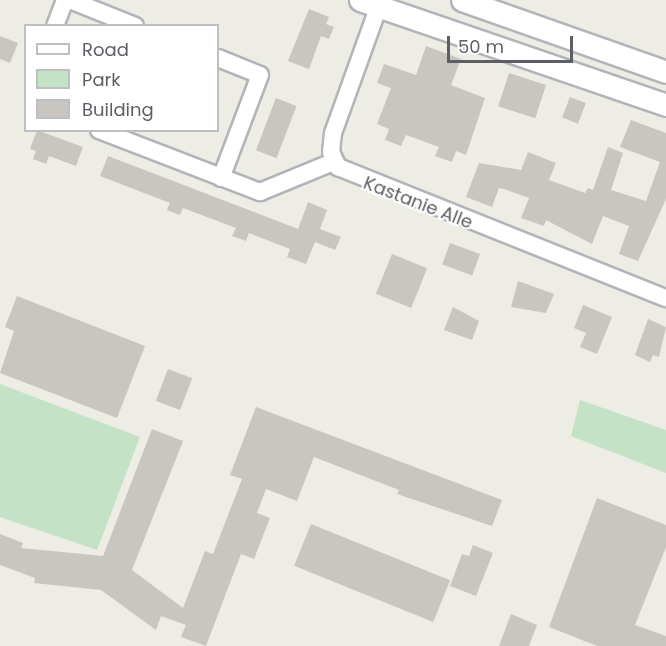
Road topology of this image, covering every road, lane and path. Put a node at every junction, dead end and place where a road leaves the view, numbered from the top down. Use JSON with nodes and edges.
{"nodes":[{"id":1,"x":64,"y":0,"type":"edge"},
{"id":2,"x":70,"y":0,"type":"edge"},
{"id":3,"x":462,"y":0,"type":"edge"},
{"id":4,"x":373,"y":2,"type":"edge"},
{"id":5,"x":56,"y":24,"type":"edge"},
{"id":6,"x":130,"y":24,"type":"edge"},
{"id":7,"x":219,"y":58,"type":"edge"},
{"id":8,"x":666,"y":72,"type":"edge"},
{"id":9,"x":666,"y":105,"type":"edge"},
{"id":10,"x":104,"y":132,"type":"edge"},
{"id":11,"x":333,"y":162,"type":"junction"},
{"id":12,"x":220,"y":178,"type":"junction"},
{"id":13,"x":666,"y":298,"type":"edge"}],
"edges":[{"from":1,"to":5,"type":"street"},
{"from":2,"to":6,"type":"street"},
{"from":3,"to":8,"type":"street"},
{"from":4,"to":9,"type":"street"},
{"from":4,"to":11,"type":"street"},
{"from":7,"to":12,"type":"street"},
{"from":10,"to":12,"type":"street"},
{"from":11,"to":12,"type":"street"},
{"from":11,"to":13,"type":"street","name":"Kastanie Alle"}]}
